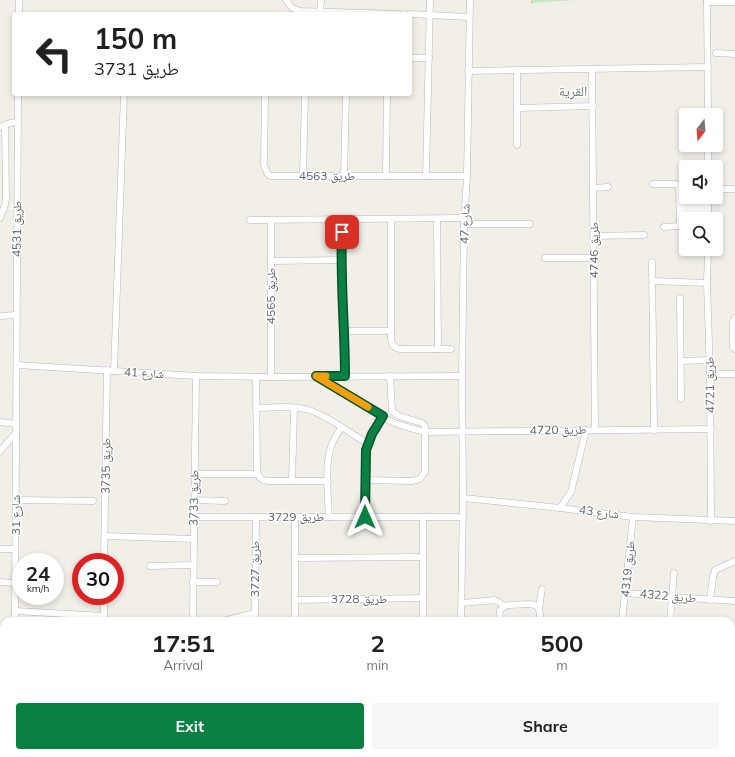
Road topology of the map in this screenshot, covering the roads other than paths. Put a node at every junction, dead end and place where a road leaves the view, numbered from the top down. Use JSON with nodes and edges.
{"nodes":[{"id":1,"x":19,"y":0,"type":"edge"},
{"id":2,"x":286,"y":0,"type":"edge"},
{"id":3,"x":321,"y":0,"type":"edge"},
{"id":4,"x":430,"y":0,"type":"edge"},
{"id":5,"x":470,"y":0,"type":"edge"},
{"id":6,"x":707,"y":1,"type":"edge"},
{"id":7,"x":735,"y":2,"type":"edge"},
{"id":8,"x":19,"y":12,"type":"edge"},
{"id":9,"x":320,"y":12,"type":"joint"},
{"id":10,"x":412,"y":14,"type":"edge"},
{"id":11,"x":429,"y":15,"type":"junction"},
{"id":12,"x":469,"y":17,"type":"junction"},
{"id":13,"x":716,"y":54,"type":"dead end"},
{"id":14,"x":735,"y":54,"type":"edge"},
{"id":15,"x":412,"y":58,"type":"edge"},
{"id":16,"x":428,"y":58,"type":"junction"},
{"id":17,"x":708,"y":67,"type":"junction"},
{"id":18,"x":517,"y":70,"type":"junction"},
{"id":19,"x":592,"y":70,"type":"junction"},
{"id":20,"x":468,"y":71,"type":"junction"},
{"id":21,"x":18,"y":96,"type":"edge"},
{"id":22,"x":124,"y":96,"type":"edge"},
{"id":23,"x":265,"y":96,"type":"edge"},
{"id":24,"x":305,"y":96,"type":"edge"},
{"id":25,"x":346,"y":96,"type":"edge"},
{"id":26,"x":387,"y":96,"type":"edge"},
{"id":27,"x":593,"y":106,"type":"junction"},
{"id":28,"x":517,"y":108,"type":"junction"},
{"id":29,"x":708,"y":108,"type":"edge"},
{"id":30,"x":18,"y":122,"type":"junction"},
{"id":31,"x":2,"y":127,"type":"edge"},
{"id":32,"x":517,"y":145,"type":"dead end"},
{"id":33,"x":303,"y":176,"type":"junction"},
{"id":34,"x":344,"y":176,"type":"junction"},
{"id":35,"x":386,"y":176,"type":"junction"},
{"id":36,"x":426,"y":176,"type":"junction"},
{"id":37,"x":467,"y":176,"type":"junction"},
{"id":38,"x":653,"y":184,"type":"dead end"},
{"id":39,"x":608,"y":187,"type":"dead end"},
{"id":40,"x":594,"y":188,"type":"junction"},
{"id":41,"x":723,"y":189,"type":"edge"},
{"id":42,"x":735,"y":189,"type":"edge"},
{"id":43,"x":681,"y":206,"type":"junction"},
{"id":44,"x":708,"y":206,"type":"joint"},
{"id":45,"x":708,"y":212,"type":"edge"},
{"id":46,"x":0,"y":218,"type":"edge"},
{"id":47,"x":342,"y":219,"type":"junction"},
{"id":48,"x":390,"y":219,"type":"junction"},
{"id":49,"x":437,"y":219,"type":"junction"},
{"id":50,"x":250,"y":220,"type":"dead end"},
{"id":51,"x":271,"y":220,"type":"junction"},
{"id":52,"x":464,"y":221,"type":"junction"},
{"id":53,"x":530,"y":224,"type":"dead end"},
{"id":54,"x":664,"y":227,"type":"dead end"},
{"id":55,"x":644,"y":235,"type":"dead end"},
{"id":56,"x":594,"y":236,"type":"junction"},
{"id":57,"x":708,"y":256,"type":"edge"},
{"id":58,"x":545,"y":258,"type":"dead end"},
{"id":59,"x":594,"y":258,"type":"junction"},
{"id":60,"x":341,"y":260,"type":"junction"},
{"id":61,"x":271,"y":261,"type":"junction"},
{"id":62,"x":652,"y":262,"type":"dead end"},
{"id":63,"x":653,"y":281,"type":"junction"},
{"id":64,"x":707,"y":283,"type":"junction"},
{"id":65,"x":680,"y":298,"type":"dead end"},
{"id":66,"x":0,"y":316,"type":"edge"},
{"id":67,"x":16,"y":316,"type":"junction"},
{"id":68,"x":735,"y":318,"type":"edge"},
{"id":69,"x":344,"y":331,"type":"junction"},
{"id":70,"x":391,"y":331,"type":"junction"},
{"id":71,"x":438,"y":349,"type":"junction"},
{"id":72,"x":451,"y":349,"type":"dead end"},
{"id":73,"x":735,"y":349,"type":"edge"},
{"id":74,"x":710,"y":360,"type":"junction"},
{"id":75,"x":681,"y":361,"type":"junction"},
{"id":76,"x":17,"y":365,"type":"junction"},
{"id":77,"x":107,"y":370,"type":"junction"},
{"id":78,"x":114,"y":371,"type":"junction"},
{"id":79,"x":271,"y":374,"type":"junction"},
{"id":80,"x":710,"y":374,"type":"junction"},
{"id":81,"x":735,"y":374,"type":"edge"},
{"id":82,"x":196,"y":376,"type":"junction"},
{"id":83,"x":316,"y":376,"type":"junction"},
{"id":84,"x":345,"y":376,"type":"junction"},
{"id":85,"x":390,"y":376,"type":"junction"},
{"id":86,"x":462,"y":376,"type":"junction"},
{"id":87,"x":256,"y":377,"type":"junction"},
{"id":88,"x":681,"y":399,"type":"dead end"},
{"id":89,"x":256,"y":408,"type":"junction"},
{"id":90,"x":294,"y":408,"type":"junction"},
{"id":91,"x":383,"y":416,"type":"junction"},
{"id":92,"x":0,"y":422,"type":"edge"},
{"id":93,"x":16,"y":424,"type":"junction"},
{"id":94,"x":341,"y":428,"type":"junction"},
{"id":95,"x":710,"y":429,"type":"junction"},
{"id":96,"x":586,"y":430,"type":"junction"},
{"id":97,"x":595,"y":430,"type":"junction"},
{"id":98,"x":654,"y":430,"type":"junction"},
{"id":99,"x":425,"y":432,"type":"junction"},
{"id":100,"x":462,"y":432,"type":"junction"},
{"id":101,"x":16,"y":433,"type":"junction"},
{"id":102,"x":368,"y":444,"type":"junction"},
{"id":103,"x":0,"y":451,"type":"edge"},
{"id":104,"x":195,"y":474,"type":"junction"},
{"id":105,"x":257,"y":474,"type":"junction"},
{"id":106,"x":366,"y":480,"type":"junction"},
{"id":107,"x":292,"y":481,"type":"junction"},
{"id":108,"x":328,"y":481,"type":"junction"},
{"id":109,"x":463,"y":498,"type":"junction"},
{"id":110,"x":16,"y":500,"type":"junction"},
{"id":111,"x":194,"y":500,"type":"junction"},
{"id":112,"x":93,"y":501,"type":"dead end"},
{"id":113,"x":225,"y":501,"type":"dead end"},
{"id":114,"x":560,"y":508,"type":"junction"},
{"id":115,"x":194,"y":517,"type":"junction"},
{"id":116,"x":256,"y":517,"type":"junction"},
{"id":117,"x":295,"y":517,"type":"junction"},
{"id":118,"x":329,"y":517,"type":"junction"},
{"id":119,"x":365,"y":517,"type":"junction"},
{"id":120,"x":423,"y":517,"type":"junction"},
{"id":121,"x":463,"y":517,"type":"junction"},
{"id":122,"x":633,"y":517,"type":"junction"},
{"id":123,"x":710,"y":520,"type":"junction"},
{"id":124,"x":735,"y":521,"type":"edge"},
{"id":125,"x":105,"y":536,"type":"junction"},
{"id":126,"x":194,"y":539,"type":"junction"},
{"id":127,"x":0,"y":549,"type":"edge"},
{"id":128,"x":15,"y":549,"type":"junction"},
{"id":129,"x":15,"y":553,"type":"edge"},
{"id":130,"x":104,"y":553,"type":"edge"},
{"id":131,"x":423,"y":556,"type":"junction"},
{"id":132,"x":295,"y":558,"type":"junction"},
{"id":133,"x":735,"y":561,"type":"edge"},
{"id":134,"x":193,"y":565,"type":"junction"},
{"id":135,"x":150,"y":566,"type":"dead end"},
{"id":136,"x":674,"y":573,"type":"dead end"},
{"id":137,"x":0,"y":582,"type":"edge"},
{"id":138,"x":193,"y":582,"type":"junction"},
{"id":139,"x":217,"y":582,"type":"dead end"},
{"id":140,"x":12,"y":583,"type":"edge"},
{"id":141,"x":542,"y":589,"type":"dead end"},
{"id":142,"x":625,"y":593,"type":"junction"},
{"id":143,"x":672,"y":597,"type":"junction"},
{"id":144,"x":423,"y":598,"type":"junction"},
{"id":145,"x":295,"y":600,"type":"junction"},
{"id":146,"x":710,"y":600,"type":"junction"},
{"id":147,"x":735,"y":601,"type":"edge"},
{"id":148,"x":462,"y":603,"type":"junction"},
{"id":149,"x":15,"y":605,"type":"edge"},
{"id":150,"x":104,"y":605,"type":"edge"},
{"id":151,"x":505,"y":606,"type":"junction"},
{"id":152,"x":539,"y":608,"type":"junction"},
{"id":153,"x":15,"y":611,"type":"junction"},
{"id":154,"x":255,"y":613,"type":"junction"},
{"id":155,"x":15,"y":617,"type":"edge"},
{"id":156,"x":82,"y":617,"type":"edge"},
{"id":157,"x":104,"y":617,"type":"edge"},
{"id":158,"x":193,"y":617,"type":"edge"},
{"id":159,"x":239,"y":617,"type":"edge"},
{"id":160,"x":255,"y":617,"type":"edge"},
{"id":161,"x":295,"y":617,"type":"edge"},
{"id":162,"x":423,"y":617,"type":"edge"},
{"id":163,"x":461,"y":617,"type":"edge"},
{"id":164,"x":499,"y":617,"type":"edge"},
{"id":165,"x":540,"y":617,"type":"edge"},
{"id":166,"x":622,"y":617,"type":"edge"},
{"id":167,"x":670,"y":617,"type":"edge"}],
"edges":[{"from":1,"to":8,"type":"street"},
{"from":2,"to":9,"type":"street"},
{"from":3,"to":9,"type":"street"},
{"from":4,"to":11,"type":"street"},
{"from":5,"to":12,"type":"street","name":"شارع 47"},
{"from":6,"to":7,"type":"street"},
{"from":6,"to":17,"type":"street"},
{"from":10,"to":11,"type":"street"},
{"from":11,"to":12,"type":"street"},
{"from":11,"to":16,"type":"street"},
{"from":12,"to":20,"type":"street","name":"شارع 47"},
{"from":13,"to":14,"type":"street"},
{"from":15,"to":16,"type":"street"},
{"from":16,"to":36,"type":"street"},
{"from":17,"to":19,"type":"street"},
{"from":17,"to":29,"type":"street"},
{"from":18,"to":19,"type":"street"},
{"from":18,"to":20,"type":"street"},
{"from":18,"to":28,"type":"street"},
{"from":19,"to":27,"type":"street","name":"طريق 4746"},
{"from":20,"to":37,"type":"street","name":"شارع 47"},
{"from":21,"to":30,"type":"street","name":"طريق 4531"},
{"from":22,"to":78,"type":"street"},
{"from":23,"to":33,"type":"street","name":"طريق 4563"},
{"from":24,"to":33,"type":"street"},
{"from":25,"to":34,"type":"street"},
{"from":26,"to":35,"type":"street"},
{"from":27,"to":28,"type":"street"},
{"from":27,"to":40,"type":"street","name":"طريق 4746"},
{"from":28,"to":32,"type":"street"},
{"from":30,"to":31,"type":"street"},
{"from":30,"to":67,"type":"street","name":"طريق 4531"},
{"from":31,"to":46,"type":"street"},
{"from":33,"to":34,"type":"street","name":"طريق 4563"},
{"from":34,"to":35,"type":"street","name":"طريق 4563"},
{"from":35,"to":36,"type":"street","name":"طريق 4563"},
{"from":36,"to":37,"type":"street","name":"طريق 4563"},
{"from":37,"to":52,"type":"street","name":"شارع 47"},
{"from":38,"to":43,"type":"street"},
{"from":39,"to":40,"type":"street"},
{"from":40,"to":56,"type":"street","name":"طريق 4746"},
{"from":41,"to":42,"type":"street"},
{"from":43,"to":44,"type":"street"},
{"from":43,"to":54,"type":"street"},
{"from":44,"to":45,"type":"street"},
{"from":47,"to":48,"type":"street"},
{"from":47,"to":51,"type":"street"},
{"from":47,"to":60,"type":"street"},
{"from":48,"to":49,"type":"street"},
{"from":48,"to":70,"type":"street"},
{"from":49,"to":52,"type":"street"},
{"from":49,"to":71,"type":"street"},
{"from":50,"to":51,"type":"street"},
{"from":51,"to":61,"type":"street","name":"طريق 4565"},
{"from":52,"to":53,"type":"street"},
{"from":52,"to":86,"type":"street","name":"شارع 47"},
{"from":55,"to":56,"type":"street"},
{"from":56,"to":59,"type":"street","name":"طريق 4746"},
{"from":57,"to":64,"type":"street","name":"طريق 4721"},
{"from":58,"to":59,"type":"street"},
{"from":59,"to":97,"type":"street","name":"طريق 4746"},
{"from":60,"to":61,"type":"street"},
{"from":60,"to":69,"type":"street"},
{"from":61,"to":79,"type":"street","name":"طريق 4565"},
{"from":62,"to":63,"type":"street"},
{"from":63,"to":64,"type":"street"},
{"from":63,"to":98,"type":"street"},
{"from":64,"to":74,"type":"street","name":"طريق 4721"},
{"from":65,"to":75,"type":"street"},
{"from":66,"to":67,"type":"street"},
{"from":67,"to":76,"type":"street","name":"طريق 4531"},
{"from":68,"to":73,"type":"street"},
{"from":69,"to":70,"type":"street"},
{"from":69,"to":84,"type":"street"},
{"from":70,"to":71,"type":"street"},
{"from":71,"to":72,"type":"street"},
{"from":74,"to":75,"type":"street"},
{"from":74,"to":80,"type":"street","name":"طريق 4721"},
{"from":75,"to":88,"type":"street"},
{"from":76,"to":77,"type":"street","name":"شارع 41"},
{"from":76,"to":93,"type":"street","name":"شارع 31"},
{"from":77,"to":78,"type":"street","name":"شارع 41"},
{"from":77,"to":125,"type":"street","name":"طريق 3735"},
{"from":78,"to":82,"type":"street","name":"شارع 41"},
{"from":79,"to":83,"type":"street","name":"شارع 41"},
{"from":79,"to":87,"type":"street","name":"شارع 41"},
{"from":80,"to":81,"type":"street"},
{"from":80,"to":95,"type":"street","name":"طريق 4721"},
{"from":82,"to":87,"type":"street","name":"شارع 41"},
{"from":82,"to":104,"type":"street","name":"طريق 3733"},
{"from":83,"to":84,"type":"street","name":"شارع 41"},
{"from":83,"to":91,"type":"street","name":"طريق 4720"},
{"from":84,"to":85,"type":"street","name":"شارع 41"},
{"from":85,"to":86,"type":"street","name":"شارع 41"},
{"from":85,"to":99,"type":"street"},
{"from":86,"to":100,"type":"street"},
{"from":87,"to":89,"type":"street"},
{"from":89,"to":90,"type":"street"},
{"from":89,"to":105,"type":"street"},
{"from":90,"to":94,"type":"street"},
{"from":90,"to":107,"type":"street"},
{"from":91,"to":99,"type":"street","name":"طريق 4720"},
{"from":91,"to":102,"type":"street"},
{"from":92,"to":93,"type":"street"},
{"from":93,"to":101,"type":"street","name":"شارع 31"},
{"from":94,"to":102,"type":"street"},
{"from":94,"to":108,"type":"street"},
{"from":95,"to":98,"type":"street","name":"طريق 4720"},
{"from":95,"to":123,"type":"street","name":"طريق 4721"},
{"from":96,"to":97,"type":"street","name":"طريق 4720"},
{"from":96,"to":100,"type":"street","name":"طريق 4720"},
{"from":96,"to":114,"type":"street"},
{"from":97,"to":98,"type":"street","name":"طريق 4720"},
{"from":99,"to":100,"type":"street","name":"طريق 4720"},
{"from":99,"to":106,"type":"street"},
{"from":100,"to":109,"type":"street"},
{"from":101,"to":103,"type":"street"},
{"from":101,"to":110,"type":"street","name":"شارع 31"},
{"from":102,"to":106,"type":"street"},
{"from":104,"to":105,"type":"street"},
{"from":104,"to":111,"type":"street","name":"طريق 3733"},
{"from":105,"to":107,"type":"street"},
{"from":106,"to":119,"type":"street"},
{"from":107,"to":108,"type":"street"},
{"from":108,"to":118,"type":"street"},
{"from":109,"to":114,"type":"street","name":"شارع 43"},
{"from":109,"to":121,"type":"street"},
{"from":110,"to":112,"type":"street"},
{"from":110,"to":128,"type":"street","name":"شارع 31"},
{"from":111,"to":113,"type":"street"},
{"from":111,"to":115,"type":"street","name":"طريق 3733"},
{"from":114,"to":122,"type":"street","name":"شارع 43"},
{"from":115,"to":116,"type":"street","name":"طريق 3729"},
{"from":115,"to":126,"type":"street","name":"طريق 3733"},
{"from":116,"to":117,"type":"street","name":"طريق 3729"},
{"from":116,"to":154,"type":"street","name":"طريق 3727"},
{"from":117,"to":118,"type":"street","name":"طريق 3729"},
{"from":117,"to":132,"type":"street"},
{"from":118,"to":119,"type":"street","name":"طريق 3729"},
{"from":119,"to":120,"type":"street","name":"طريق 3729"},
{"from":120,"to":121,"type":"street","name":"طريق 3729"},
{"from":120,"to":131,"type":"street"},
{"from":121,"to":148,"type":"street"},
{"from":122,"to":123,"type":"street","name":"شارع 43"},
{"from":122,"to":142,"type":"street","name":"طريق 4319"},
{"from":123,"to":124,"type":"street","name":"شارع 43"},
{"from":125,"to":126,"type":"street"},
{"from":125,"to":130,"type":"street","name":"طريق 3735"},
{"from":126,"to":134,"type":"street","name":"طريق 3733"},
{"from":127,"to":128,"type":"street"},
{"from":128,"to":129,"type":"street","name":"شارع 31"},
{"from":131,"to":132,"type":"street"},
{"from":131,"to":144,"type":"street"},
{"from":132,"to":145,"type":"street"},
{"from":133,"to":146,"type":"street","name":"طريق 4322"},
{"from":134,"to":135,"type":"street"},
{"from":134,"to":138,"type":"street","name":"طريق 3733"},
{"from":136,"to":143,"type":"street"},
{"from":137,"to":140,"type":"street"},
{"from":138,"to":139,"type":"street"},
{"from":138,"to":158,"type":"street","name":"طريق 3733"},
{"from":141,"to":152,"type":"street"},
{"from":142,"to":143,"type":"street","name":"طريق 4322"},
{"from":142,"to":166,"type":"street","name":"طريق 4319"},
{"from":143,"to":146,"type":"street","name":"طريق 4322"},
{"from":143,"to":167,"type":"street"},
{"from":144,"to":145,"type":"street","name":"طريق 3728"},
{"from":144,"to":162,"type":"street"},
{"from":145,"to":161,"type":"street"},
{"from":146,"to":147,"type":"street","name":"طريق 4322"},
{"from":148,"to":151,"type":"street"},
{"from":148,"to":163,"type":"street"},
{"from":149,"to":153,"type":"street","name":"شارع 31"},
{"from":150,"to":157,"type":"street"},
{"from":151,"to":152,"type":"street"},
{"from":151,"to":164,"type":"street"},
{"from":152,"to":165,"type":"street"},
{"from":153,"to":155,"type":"street","name":"شارع 31"},
{"from":153,"to":156,"type":"street"},
{"from":154,"to":159,"type":"street"},
{"from":154,"to":160,"type":"street","name":"طريق 3727"}]}
